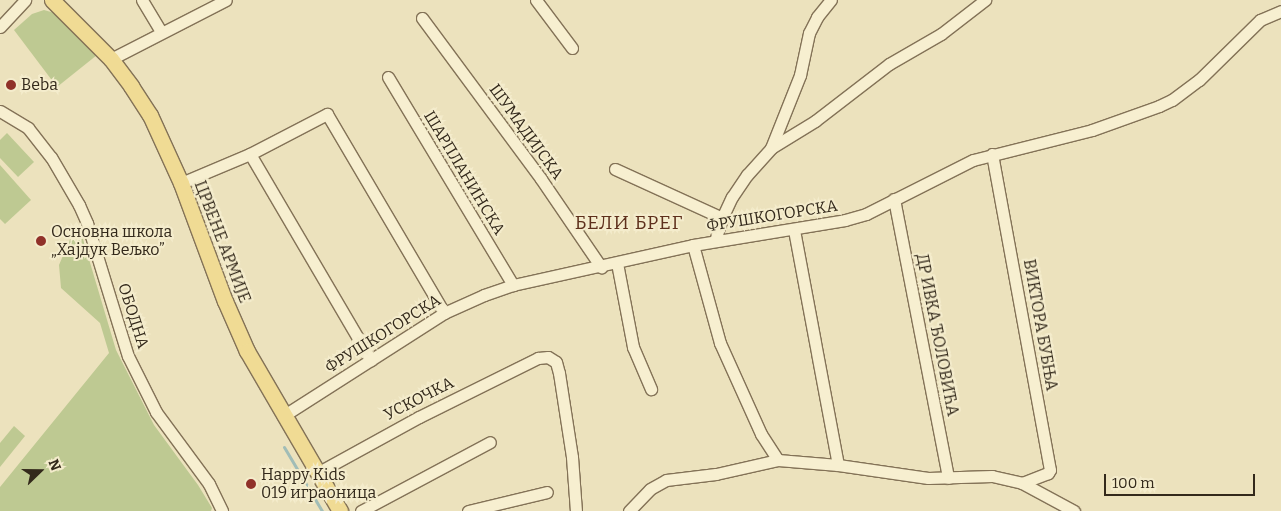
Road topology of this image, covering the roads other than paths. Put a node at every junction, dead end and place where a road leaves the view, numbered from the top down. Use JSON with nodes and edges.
{"nodes":[{"id":1,"x":25,"y":0,"type":"edge"},
{"id":2,"x":52,"y":0,"type":"edge"},
{"id":3,"x":142,"y":0,"type":"edge"},
{"id":4,"x":225,"y":0,"type":"edge"},
{"id":5,"x":536,"y":0,"type":"edge"},
{"id":6,"x":831,"y":0,"type":"edge"},
{"id":7,"x":985,"y":0,"type":"edge"},
{"id":8,"x":1281,"y":11,"type":"edge"},
{"id":9,"x":422,"y":18,"type":"dead end"},
{"id":10,"x":0,"y":26,"type":"edge"},
{"id":11,"x":161,"y":32,"type":"junction"},
{"id":12,"x":572,"y":48,"type":"dead end"},
{"id":13,"x":110,"y":60,"type":"junction"},
{"id":14,"x":388,"y":77,"type":"dead end"},
{"id":15,"x":0,"y":111,"type":"edge"},
{"id":16,"x":771,"y":148,"type":"junction"},
{"id":17,"x":250,"y":154,"type":"junction"},
{"id":18,"x":992,"y":154,"type":"junction"},
{"id":19,"x":615,"y":169,"type":"dead end"},
{"id":20,"x":181,"y":183,"type":"junction"},
{"id":21,"x":894,"y":199,"type":"junction"},
{"id":22,"x":722,"y":218,"type":"junction"},
{"id":23,"x":794,"y":230,"type":"junction"},
{"id":24,"x":715,"y":241,"type":"junction"},
{"id":25,"x":693,"y":245,"type":"junction"},
{"id":26,"x":617,"y":263,"type":"junction"},
{"id":27,"x":601,"y":267,"type":"junction"},
{"id":28,"x":513,"y":285,"type":"junction"},
{"id":29,"x":444,"y":313,"type":"junction"},
{"id":30,"x":371,"y":360,"type":"junction"},
{"id":31,"x":651,"y":389,"type":"dead end"},
{"id":32,"x":283,"y":416,"type":"junction"},
{"id":33,"x":490,"y":442,"type":"dead end"},
{"id":34,"x":778,"y":460,"type":"junction"},
{"id":35,"x":838,"y":465,"type":"junction"},
{"id":36,"x":317,"y":473,"type":"junction"},
{"id":37,"x":948,"y":478,"type":"junction"},
{"id":38,"x":1022,"y":483,"type":"junction"},
{"id":39,"x":547,"y":492,"type":"dead end"},
{"id":40,"x":222,"y":511,"type":"edge"},
{"id":41,"x":340,"y":511,"type":"edge"},
{"id":42,"x":360,"y":511,"type":"edge"},
{"id":43,"x":468,"y":511,"type":"edge"},
{"id":44,"x":576,"y":511,"type":"edge"},
{"id":45,"x":629,"y":511,"type":"edge"},
{"id":46,"x":1074,"y":511,"type":"edge"}],
"edges":[{"from":1,"to":10,"type":"street"},
{"from":2,"to":13,"type":"main road","name":"ЦРВЕНЕ АРМИЈЕ"},
{"from":3,"to":11,"type":"street"},
{"from":4,"to":11,"type":"street"},
{"from":5,"to":12,"type":"street"},
{"from":6,"to":16,"type":"street"},
{"from":7,"to":16,"type":"street"},
{"from":8,"to":18,"type":"street","name":"ФРУШКОГОРСКА"},
{"from":9,"to":27,"type":"street","name":"ШУМАДИЈСКА"},
{"from":11,"to":13,"type":"street"},
{"from":13,"to":20,"type":"main road","name":"ЦРВЕНЕ АРМИЈЕ"},
{"from":14,"to":28,"type":"street","name":"ШАРПЛАНИНСКА"},
{"from":15,"to":40,"type":"street","name":"ОБОДНА"},
{"from":16,"to":22,"type":"street"},
{"from":17,"to":20,"type":"street"},
{"from":17,"to":29,"type":"street"},
{"from":17,"to":30,"type":"street"},
{"from":18,"to":21,"type":"street","name":"ФРУШКОГОРСКА"},
{"from":18,"to":38,"type":"street","name":"ВИКТОРА БУБЊА"},
{"from":19,"to":22,"type":"street"},
{"from":20,"to":32,"type":"main road","name":"ЦРВЕНЕ АРМИЈЕ"},
{"from":21,"to":23,"type":"street","name":"ФРУШКОГОРСКА"},
{"from":21,"to":37,"type":"street","name":"ДР ИВКА ЂОЛОВИЋА"},
{"from":22,"to":24,"type":"street"},
{"from":23,"to":24,"type":"street","name":"ФРУШКОГОРСКА"},
{"from":23,"to":35,"type":"street"},
{"from":24,"to":25,"type":"street","name":"ФРУШКОГОРСКА"},
{"from":25,"to":26,"type":"street","name":"ФРУШКОГОРСКА"},
{"from":25,"to":34,"type":"street"},
{"from":26,"to":27,"type":"street","name":"ФРУШКОГОРСКА"},
{"from":26,"to":31,"type":"street"},
{"from":27,"to":28,"type":"street","name":"ФРУШКОГОРСКА"},
{"from":28,"to":29,"type":"street","name":"ФРУШКОГОРСКА"},
{"from":29,"to":30,"type":"street","name":"ФРУШКОГОРСКА"},
{"from":30,"to":32,"type":"street","name":"ФРУШКОГОРСКА"},
{"from":32,"to":36,"type":"main road","name":"ЦРВЕНЕ АРМИЈЕ"},
{"from":33,"to":42,"type":"street"},
{"from":34,"to":35,"type":"street"},
{"from":34,"to":45,"type":"street"},
{"from":35,"to":37,"type":"street"},
{"from":36,"to":41,"type":"main road","name":"ЦРВЕНЕ АРМИЈЕ"},
{"from":36,"to":44,"type":"street","name":"УСКОЧКА"},
{"from":37,"to":38,"type":"street"},
{"from":38,"to":46,"type":"street"},
{"from":39,"to":43,"type":"street"}]}
